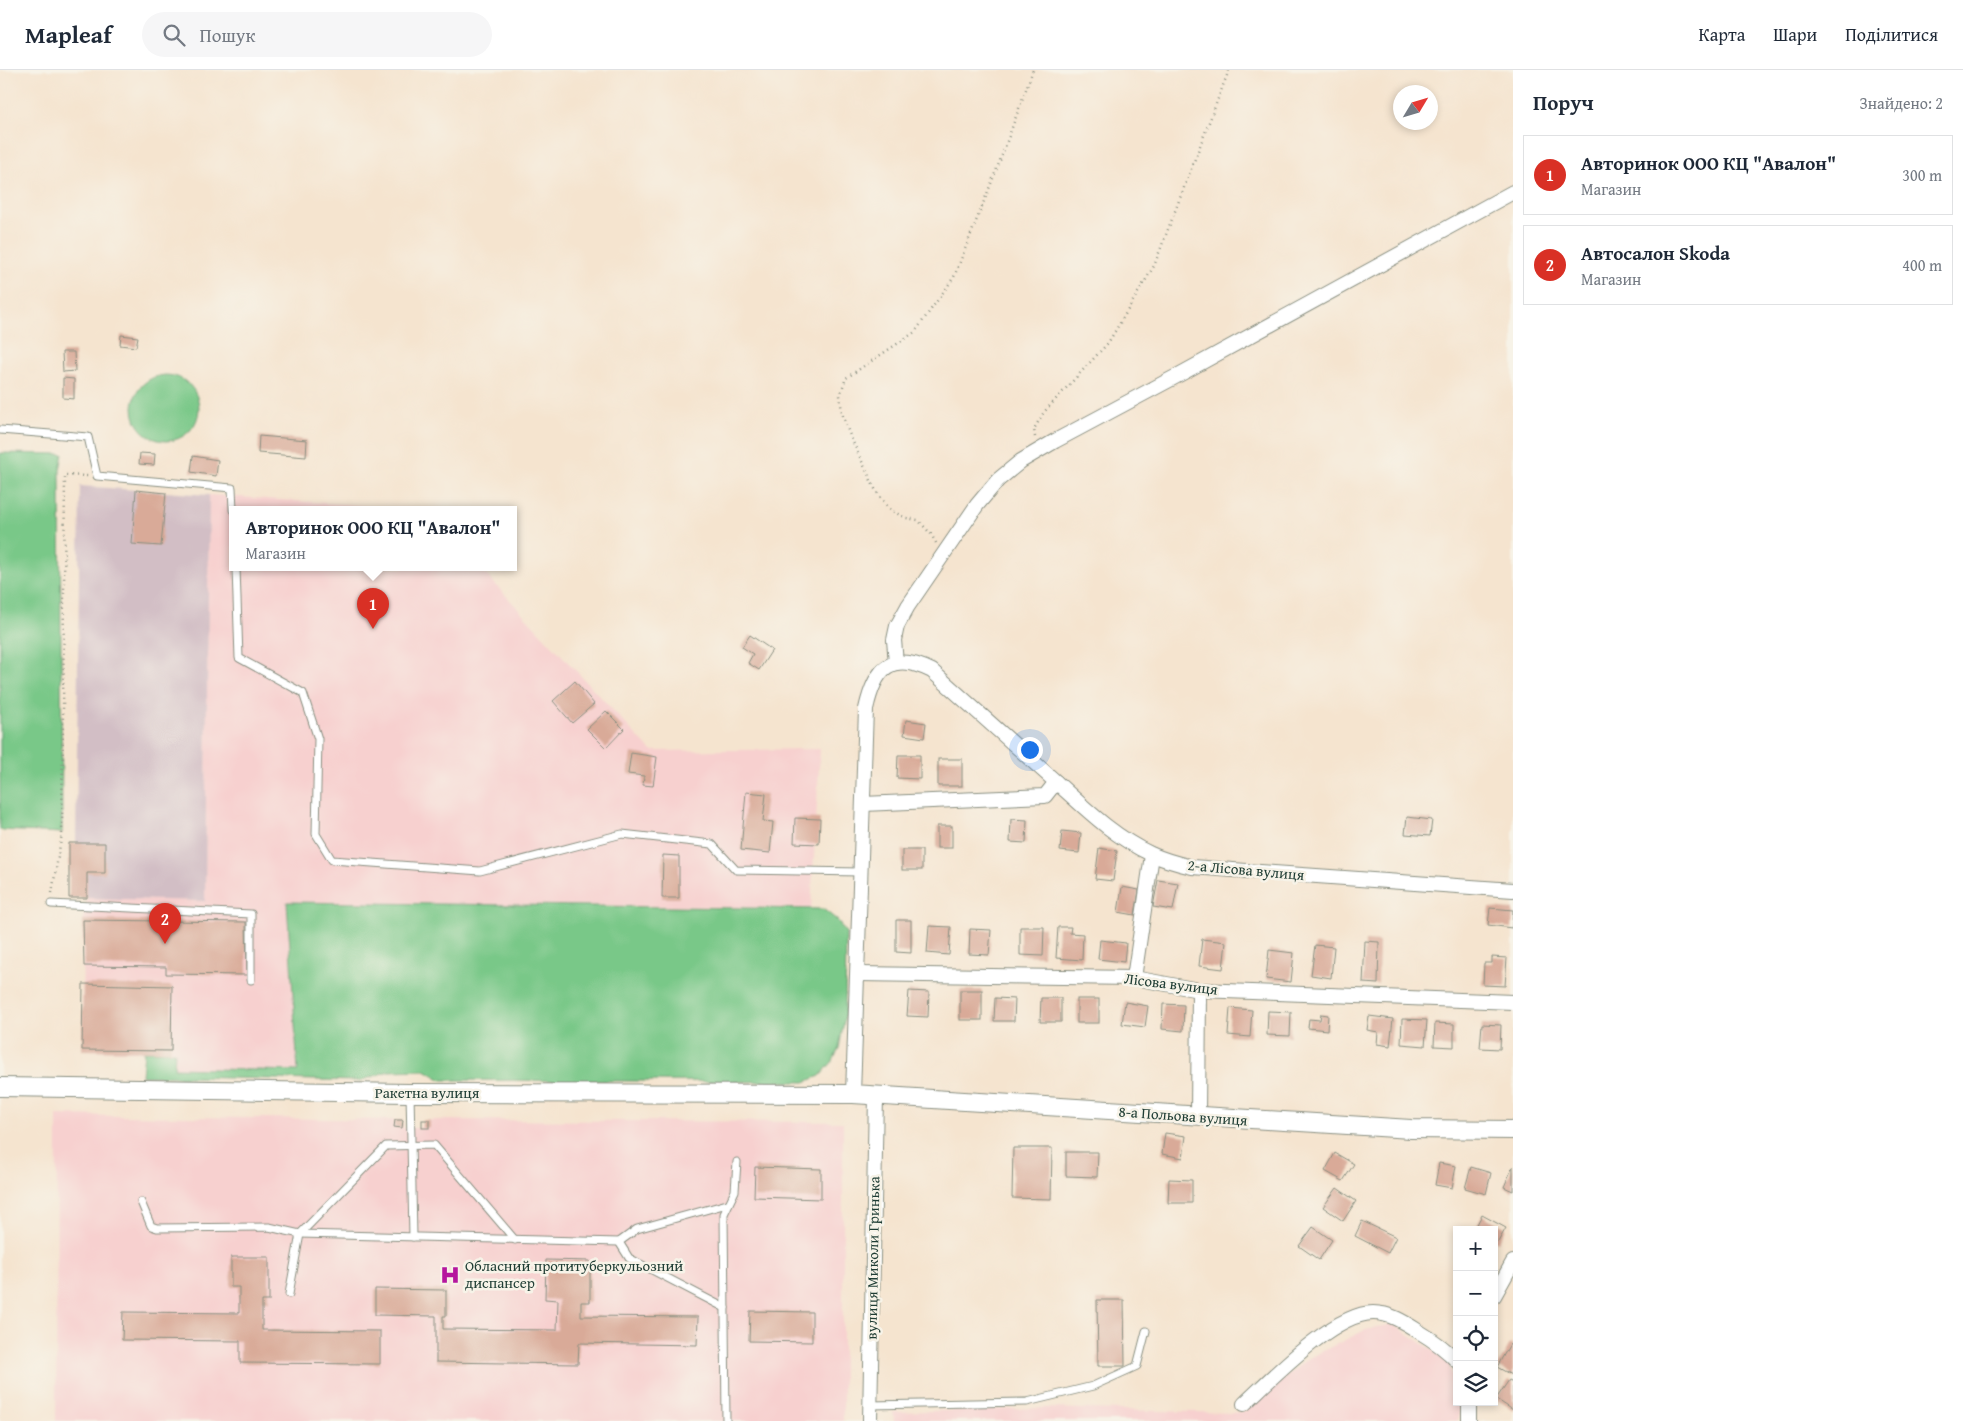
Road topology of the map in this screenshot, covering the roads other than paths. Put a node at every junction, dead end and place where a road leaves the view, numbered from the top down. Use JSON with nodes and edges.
{"nodes":[{"id":1,"x":1513,"y":192,"type":"edge"},
{"id":2,"x":0,"y":430,"type":"edge"},
{"id":3,"x":233,"y":506,"type":"edge"},
{"id":4,"x":236,"y":571,"type":"edge"},
{"id":5,"x":896,"y":663,"type":"junction"},
{"id":6,"x":1056,"y":782,"type":"junction"},
{"id":7,"x":863,"y":804,"type":"junction"},
{"id":8,"x":1152,"y":855,"type":"junction"},
{"id":9,"x":860,"y":872,"type":"junction"},
{"id":10,"x":1513,"y":890,"type":"edge"},
{"id":11,"x":51,"y":904,"type":"road end"},
{"id":12,"x":858,"y":974,"type":"junction"},
{"id":13,"x":1134,"y":978,"type":"junction"},
{"id":14,"x":251,"y":980,"type":"dead end"},
{"id":15,"x":1199,"y":990,"type":"junction"},
{"id":16,"x":1513,"y":1002,"type":"edge"},
{"id":17,"x":0,"y":1086,"type":"edge"},
{"id":18,"x":410,"y":1093,"type":"junction"},
{"id":19,"x":853,"y":1094,"type":"junction"},
{"id":20,"x":876,"y":1095,"type":"junction"},
{"id":21,"x":1198,"y":1117,"type":"junction"},
{"id":22,"x":1513,"y":1130,"type":"edge"},
{"id":23,"x":412,"y":1145,"type":"junction"},
{"id":24,"x":737,"y":1162,"type":"dead end"},
{"id":25,"x":141,"y":1202,"type":"dead end"},
{"id":26,"x":727,"y":1204,"type":"junction"},
{"id":27,"x":300,"y":1234,"type":"junction"},
{"id":28,"x":413,"y":1237,"type":"junction"},
{"id":29,"x":515,"y":1240,"type":"junction"},
{"id":30,"x":619,"y":1242,"type":"junction"},
{"id":31,"x":1513,"y":1262,"type":"edge"},
{"id":32,"x":1498,"y":1289,"type":"edge"},
{"id":33,"x":289,"y":1294,"type":"dead end"},
{"id":34,"x":725,"y":1308,"type":"junction"},
{"id":35,"x":1146,"y":1331,"type":"dead end"},
{"id":36,"x":1453,"y":1356,"type":"edge"},
{"id":37,"x":1244,"y":1404,"type":"dead end"},
{"id":38,"x":870,"y":1405,"type":"junction"},
{"id":39,"x":1469,"y":1406,"type":"edge"},
{"id":40,"x":726,"y":1421,"type":"edge"},
{"id":41,"x":870,"y":1421,"type":"edge"},
{"id":42,"x":1469,"y":1421,"type":"edge"}],
"edges":[{"from":1,"to":5,"type":"street"},
{"from":2,"to":3,"type":"lane"},
{"from":4,"to":9,"type":"lane"},
{"from":5,"to":6,"type":"street","name":"2-а Лісова вулиця"},
{"from":5,"to":7,"type":"street"},
{"from":6,"to":7,"type":"street"},
{"from":6,"to":8,"type":"street","name":"2-а Лісова вулиця"},
{"from":7,"to":9,"type":"street"},
{"from":8,"to":10,"type":"street","name":"2-а Лісова вулиця"},
{"from":8,"to":13,"type":"street"},
{"from":9,"to":12,"type":"street"},
{"from":11,"to":14,"type":"lane"},
{"from":12,"to":13,"type":"street","name":"Лісова вулиця"},
{"from":12,"to":19,"type":"street"},
{"from":13,"to":15,"type":"street","name":"Лісова вулиця"},
{"from":15,"to":16,"type":"street","name":"Лісова вулиця"},
{"from":15,"to":21,"type":"street"},
{"from":17,"to":18,"type":"street","name":"Ракетна вулиця"},
{"from":18,"to":19,"type":"street","name":"Ракетна вулиця"},
{"from":18,"to":23,"type":"lane"},
{"from":19,"to":20,"type":"street","name":"8-а Польова вулиця"},
{"from":20,"to":21,"type":"street","name":"8-а Польова вулиця"},
{"from":20,"to":38,"type":"street","name":"вулиця Миколи Гринька"},
{"from":21,"to":22,"type":"street","name":"8-а Польова вулиця"},
{"from":23,"to":27,"type":"lane"},
{"from":23,"to":28,"type":"lane"},
{"from":23,"to":29,"type":"lane"},
{"from":24,"to":26,"type":"lane"},
{"from":25,"to":27,"type":"lane"},
{"from":26,"to":30,"type":"lane"},
{"from":26,"to":34,"type":"lane"},
{"from":27,"to":28,"type":"lane"},
{"from":27,"to":33,"type":"lane"},
{"from":28,"to":29,"type":"lane"},
{"from":29,"to":30,"type":"lane"},
{"from":30,"to":34,"type":"lane"},
{"from":31,"to":32,"type":"street"},
{"from":34,"to":40,"type":"lane"},
{"from":35,"to":38,"type":"lane"},
{"from":36,"to":37,"type":"street"},
{"from":38,"to":41,"type":"street","name":"вулиця Миколи Гринька"},
{"from":39,"to":42,"type":"street"}]}
